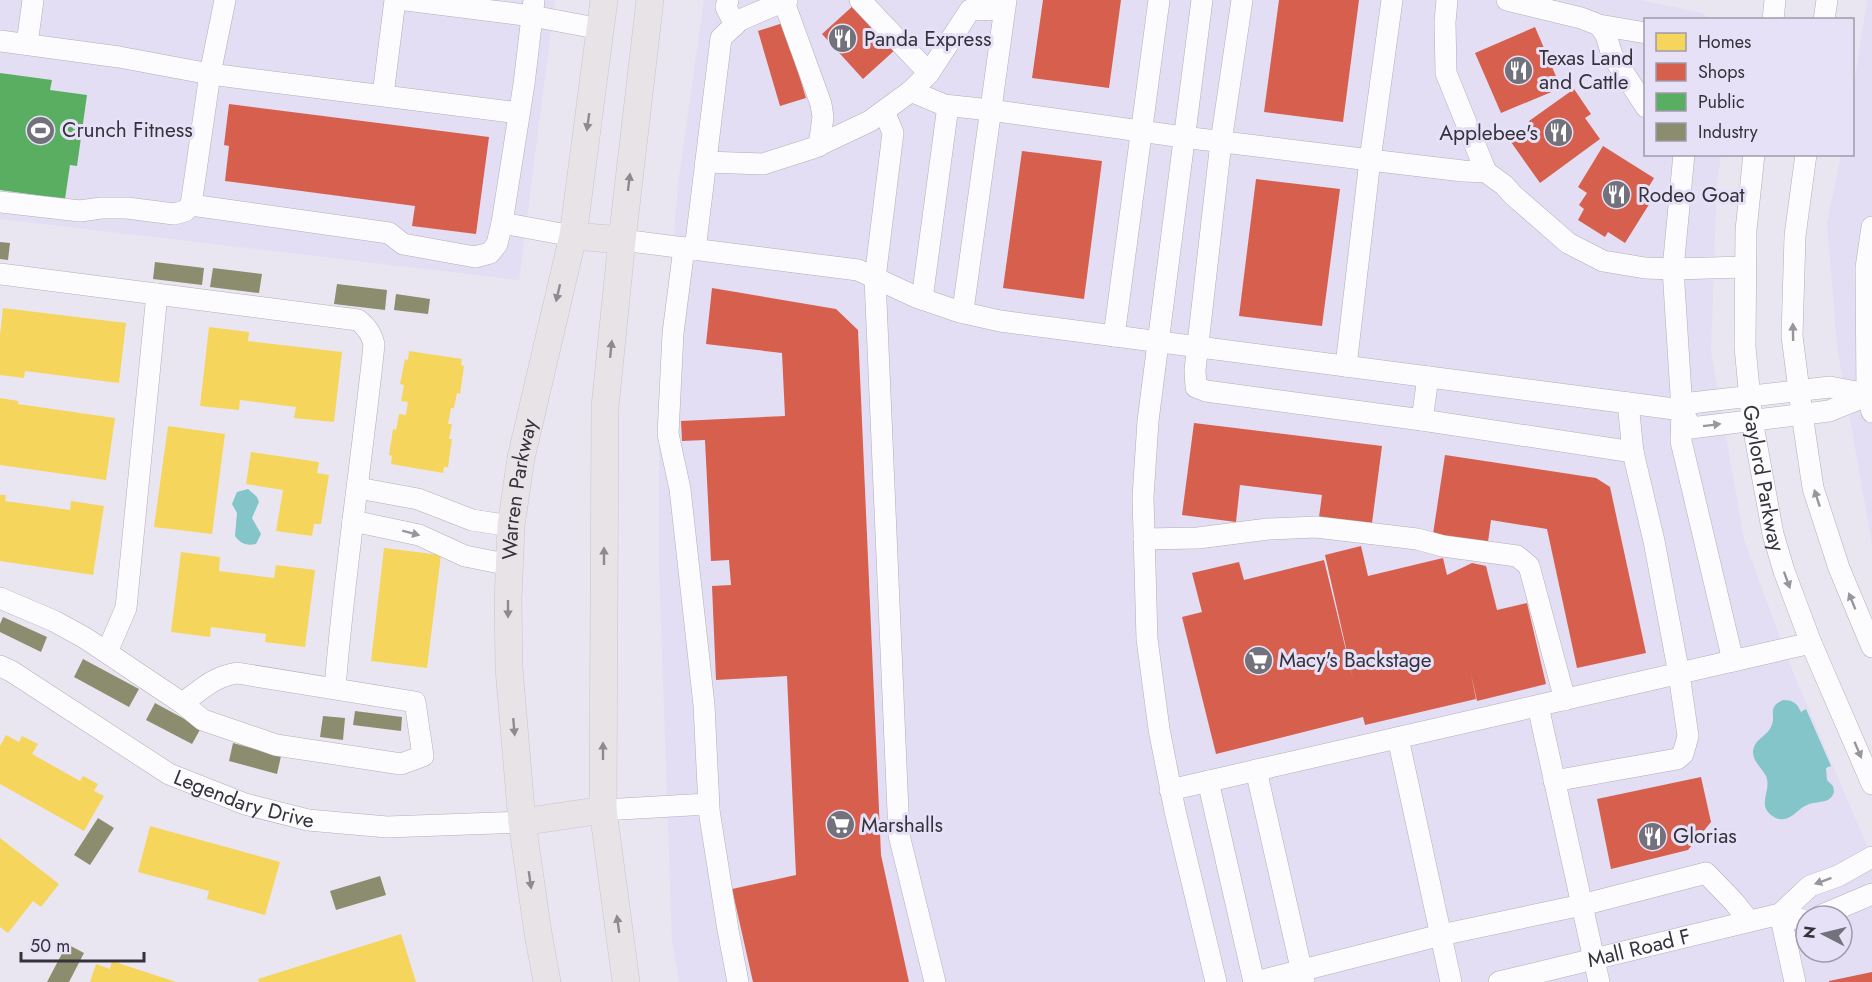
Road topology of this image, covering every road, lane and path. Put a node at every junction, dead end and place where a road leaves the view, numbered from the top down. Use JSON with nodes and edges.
{"nodes":[{"id":1,"x":33,"y":0,"type":"edge"},
{"id":2,"x":225,"y":0,"type":"edge"},
{"id":3,"x":395,"y":0,"type":"edge"},
{"id":4,"x":406,"y":0,"type":"edge"},
{"id":5,"x":604,"y":0,"type":"edge"},
{"id":6,"x":650,"y":0,"type":"edge"},
{"id":7,"x":728,"y":0,"type":"edge"},
{"id":8,"x":860,"y":0,"type":"edge"},
{"id":9,"x":1159,"y":0,"type":"edge"},
{"id":10,"x":1202,"y":0,"type":"edge"},
{"id":11,"x":1242,"y":0,"type":"edge"},
{"id":12,"x":1392,"y":0,"type":"edge"},
{"id":13,"x":1447,"y":0,"type":"edge"},
{"id":14,"x":1507,"y":0,"type":"edge"},
{"id":15,"x":1775,"y":0,"type":"edge"},
{"id":16,"x":1827,"y":0,"type":"edge"},
{"id":17,"x":785,"y":1,"type":"edge"},
{"id":18,"x":462,"y":4,"type":"edge"},
{"id":19,"x":1005,"y":4,"type":"edge"},
{"id":20,"x":533,"y":8,"type":"edge"},
{"id":21,"x":1773,"y":18,"type":"edge"},
{"id":22,"x":1824,"y":18,"type":"edge"},
{"id":23,"x":1599,"y":24,"type":"junction"},
{"id":24,"x":735,"y":25,"type":"junction"},
{"id":25,"x":601,"y":29,"type":"junction"},
{"id":26,"x":1644,"y":33,"type":"edge"},
{"id":27,"x":0,"y":41,"type":"edge"},
{"id":28,"x":27,"y":44,"type":"junction"},
{"id":29,"x":929,"y":73,"type":"junction"},
{"id":30,"x":210,"y":74,"type":"junction"},
{"id":31,"x":911,"y":91,"type":"junction"},
{"id":32,"x":383,"y":95,"type":"junction"},
{"id":33,"x":1644,"y":104,"type":"edge"},
{"id":34,"x":948,"y":106,"type":"junction"},
{"id":35,"x":990,"y":110,"type":"junction"},
{"id":36,"x":884,"y":111,"type":"junction"},
{"id":37,"x":519,"y":113,"type":"junction"},
{"id":38,"x":1142,"y":131,"type":"junction"},
{"id":39,"x":1183,"y":137,"type":"junction"},
{"id":40,"x":1221,"y":141,"type":"junction"},
{"id":41,"x":819,"y":146,"type":"junction"},
{"id":42,"x":1684,"y":156,"type":"edge"},
{"id":43,"x":1754,"y":156,"type":"edge"},
{"id":44,"x":1806,"y":156,"type":"edge"},
{"id":45,"x":1370,"y":160,"type":"junction"},
{"id":46,"x":706,"y":162,"type":"junction"},
{"id":47,"x":1486,"y":172,"type":"junction"},
{"id":48,"x":0,"y":202,"type":"edge"},
{"id":49,"x":191,"y":205,"type":"junction"},
{"id":50,"x":502,"y":223,"type":"junction"},
{"id":51,"x":1872,"y":227,"type":"edge"},
{"id":52,"x":573,"y":236,"type":"junction"},
{"id":53,"x":622,"y":240,"type":"junction"},
{"id":54,"x":689,"y":249,"type":"junction"},
{"id":55,"x":1745,"y":267,"type":"junction"},
{"id":56,"x":1673,"y":269,"type":"junction"},
{"id":57,"x":0,"y":274,"type":"edge"},
{"id":58,"x":1869,"y":276,"type":"edge"},
{"id":59,"x":875,"y":278,"type":"junction"},
{"id":60,"x":157,"y":294,"type":"junction"},
{"id":61,"x":922,"y":299,"type":"junction"},
{"id":62,"x":960,"y":312,"type":"junction"},
{"id":63,"x":1114,"y":336,"type":"junction"},
{"id":64,"x":1158,"y":341,"type":"junction"},
{"id":65,"x":1198,"y":346,"type":"junction"},
{"id":66,"x":1346,"y":366,"type":"junction"},
{"id":67,"x":1428,"y":377,"type":"junction"},
{"id":68,"x":1799,"y":390,"type":"junction"},
{"id":69,"x":1749,"y":396,"type":"junction"},
{"id":70,"x":1870,"y":400,"type":"edge"},
{"id":71,"x":1628,"y":403,"type":"junction"},
{"id":72,"x":1682,"y":410,"type":"junction"},
{"id":73,"x":1802,"y":414,"type":"junction"},
{"id":74,"x":1422,"y":420,"type":"junction"},
{"id":75,"x":1752,"y":420,"type":"junction"},
{"id":76,"x":1633,"y":452,"type":"junction"},
{"id":77,"x":358,"y":488,"type":"junction"},
{"id":78,"x":353,"y":521,"type":"junction"},
{"id":79,"x":510,"y":526,"type":"junction"},
{"id":80,"x":1144,"y":539,"type":"junction"},
{"id":81,"x":510,"y":565,"type":"junction"},
{"id":82,"x":0,"y":598,"type":"edge"},
{"id":83,"x":1810,"y":644,"type":"junction"},
{"id":84,"x":1872,"y":647,"type":"edge"},
{"id":85,"x":107,"y":652,"type":"junction"},
{"id":86,"x":1733,"y":661,"type":"junction"},
{"id":87,"x":0,"y":666,"type":"edge"},
{"id":88,"x":1679,"y":674,"type":"junction"},
{"id":89,"x":335,"y":688,"type":"junction"},
{"id":90,"x":1565,"y":700,"type":"junction"},
{"id":91,"x":182,"y":703,"type":"junction"},
{"id":92,"x":1538,"y":706,"type":"junction"},
{"id":93,"x":1398,"y":738,"type":"junction"},
{"id":94,"x":1256,"y":770,"type":"junction"},
{"id":95,"x":1208,"y":781,"type":"junction"},
{"id":96,"x":1554,"y":781,"type":"junction"},
{"id":97,"x":1872,"y":784,"type":"edge"},
{"id":98,"x":1170,"y":790,"type":"junction"},
{"id":99,"x":709,"y":808,"type":"junction"},
{"id":100,"x":603,"y":810,"type":"junction"},
{"id":101,"x":522,"y":822,"type":"junction"},
{"id":102,"x":1872,"y":856,"type":"edge"},
{"id":103,"x":1872,"y":894,"type":"edge"},
{"id":104,"x":1848,"y":904,"type":"edge"},
{"id":105,"x":1582,"y":905,"type":"junction"},
{"id":106,"x":1780,"y":914,"type":"junction"},
{"id":107,"x":1794,"y":918,"type":"edge"},
{"id":108,"x":1749,"y":921,"type":"junction"},
{"id":109,"x":1441,"y":935,"type":"junction"},
{"id":110,"x":1594,"y":959,"type":"junction"},
{"id":111,"x":1302,"y":976,"type":"edge"},
{"id":112,"x":547,"y":982,"type":"edge"},
{"id":113,"x":626,"y":982,"type":"edge"},
{"id":114,"x":738,"y":982,"type":"edge"},
{"id":115,"x":935,"y":982,"type":"edge"},
{"id":116,"x":1216,"y":982,"type":"edge"},
{"id":117,"x":1255,"y":982,"type":"edge"},
{"id":118,"x":1451,"y":982,"type":"edge"},
{"id":119,"x":1499,"y":982,"type":"edge"},
{"id":120,"x":1599,"y":982,"type":"edge"},
{"id":121,"x":1795,"y":982,"type":"edge"}],
"edges":[{"from":1,"to":28,"type":"street"},
{"from":2,"to":30,"type":"street"},
{"from":3,"to":32,"type":"street"},
{"from":4,"to":18,"type":"street"},
{"from":5,"to":25,"type":"main road","name":"Warren Parkway"},
{"from":53,"to":6,"type":"main road","one_way":true},
{"from":7,"to":24,"type":"street"},
{"from":8,"to":29,"type":"street"},
{"from":9,"to":38,"type":"street"},
{"from":10,"to":39,"type":"street"},
{"from":11,"to":40,"type":"street"},
{"from":12,"to":45,"type":"street"},
{"from":13,"to":47,"type":"street"},
{"from":14,"to":23,"type":"street"},
{"from":15,"to":21,"type":"street"},
{"from":16,"to":22,"type":"street"},
{"from":17,"to":24,"type":"street"},
{"from":17,"to":41,"type":"street"},
{"from":18,"to":20,"type":"street"},
{"from":19,"to":29,"type":"street"},
{"from":19,"to":35,"type":"street"},
{"from":20,"to":25,"type":"street"},
{"from":20,"to":37,"type":"street"},
{"from":23,"to":26,"type":"street"},
{"from":23,"to":33,"type":"street"},
{"from":24,"to":46,"type":"street"},
{"from":25,"to":52,"type":"main road","name":"Warren Parkway","one_way":true},
{"from":27,"to":28,"type":"street"},
{"from":28,"to":30,"type":"street"},
{"from":29,"to":31,"type":"street"},
{"from":30,"to":32,"type":"street"},
{"from":30,"to":49,"type":"street"},
{"from":31,"to":34,"type":"street"},
{"from":31,"to":36,"type":"street"},
{"from":32,"to":37,"type":"street"},
{"from":34,"to":35,"type":"street"},
{"from":34,"to":61,"type":"street"},
{"from":35,"to":38,"type":"street"},
{"from":35,"to":62,"type":"street"},
{"from":36,"to":41,"type":"street"},
{"from":36,"to":59,"type":"street"},
{"from":37,"to":50,"type":"street"},
{"from":38,"to":39,"type":"street"},
{"from":38,"to":63,"type":"street"},
{"from":39,"to":40,"type":"street"},
{"from":39,"to":64,"type":"street"},
{"from":40,"to":45,"type":"street"},
{"from":40,"to":65,"type":"street"},
{"from":41,"to":46,"type":"street"},
{"from":42,"to":56,"type":"street"},
{"from":43,"to":55,"type":"street","name":"Gaylord Parkway"},
{"from":68,"to":44,"type":"street","one_way":true},
{"from":45,"to":47,"type":"street"},
{"from":45,"to":66,"type":"street"},
{"from":46,"to":54,"type":"street"},
{"from":47,"to":56,"type":"street"},
{"from":48,"to":49,"type":"street"},
{"from":49,"to":50,"type":"street"},
{"from":50,"to":52,"type":"street"},
{"from":51,"to":58,"type":"street"},
{"from":52,"to":53,"type":"main road"},
{"from":52,"to":79,"type":"main road","name":"Warren Parkway","one_way":true},
{"from":53,"to":54,"type":"street"},
{"from":100,"to":53,"type":"main road","one_way":true},
{"from":54,"to":59,"type":"street"},
{"from":54,"to":99,"type":"street"},
{"from":55,"to":56,"type":"street"},
{"from":55,"to":69,"type":"street","name":"Gaylord Parkway"},
{"from":56,"to":72,"type":"street"},
{"from":57,"to":60,"type":"street"},
{"from":58,"to":70,"type":"street"},
{"from":59,"to":61,"type":"street"},
{"from":59,"to":115,"type":"street"},
{"from":60,"to":77,"type":"street"},
{"from":60,"to":85,"type":"street"},
{"from":61,"to":62,"type":"street"},
{"from":62,"to":63,"type":"street"},
{"from":63,"to":64,"type":"street"},
{"from":64,"to":65,"type":"street"},
{"from":64,"to":80,"type":"street"},
{"from":65,"to":66,"type":"street"},
{"from":65,"to":74,"type":"street"},
{"from":66,"to":67,"type":"street"},
{"from":67,"to":71,"type":"street"},
{"from":67,"to":74,"type":"street"},
{"from":68,"to":69,"type":"street"},
{"from":68,"to":70,"type":"street"},
{"from":68,"to":73,"type":"street"},
{"from":69,"to":72,"type":"street"},
{"from":69,"to":75,"type":"street","name":"Gaylord Parkway"},
{"from":70,"to":73,"type":"street"},
{"from":71,"to":72,"type":"street"},
{"from":71,"to":76,"type":"street"},
{"from":72,"to":75,"type":"street","one_way":true},
{"from":72,"to":86,"type":"street"},
{"from":73,"to":75,"type":"street"},
{"from":84,"to":73,"type":"street","one_way":true},
{"from":74,"to":76,"type":"street"},
{"from":75,"to":83,"type":"street","name":"Gaylord Parkway","one_way":true},
{"from":76,"to":88,"type":"street"},
{"from":77,"to":78,"type":"street"},
{"from":77,"to":79,"type":"street"},
{"from":78,"to":81,"type":"street","one_way":true},
{"from":78,"to":89,"type":"street"},
{"from":79,"to":81,"type":"main road","name":"Warren Parkway"},
{"from":80,"to":90,"type":"street"},
{"from":80,"to":98,"type":"street"},
{"from":81,"to":101,"type":"main road","name":"Warren Parkway","one_way":true},
{"from":82,"to":85,"type":"street"},
{"from":83,"to":86,"type":"street"},
{"from":83,"to":97,"type":"street","name":"Gaylord Parkway","one_way":true},
{"from":85,"to":91,"type":"street"},
{"from":86,"to":88,"type":"street"},
{"from":87,"to":101,"type":"street","name":"Legendary Drive"},
{"from":88,"to":90,"type":"street"},
{"from":88,"to":96,"type":"street"},
{"from":89,"to":91,"type":"street"},
{"from":89,"to":91,"type":"street"},
{"from":90,"to":92,"type":"street"},
{"from":92,"to":93,"type":"street"},
{"from":92,"to":96,"type":"street"},
{"from":93,"to":94,"type":"street"},
{"from":93,"to":109,"type":"street"},
{"from":94,"to":95,"type":"street"},
{"from":94,"to":111,"type":"street"},
{"from":95,"to":98,"type":"street"},
{"from":95,"to":117,"type":"street"},
{"from":96,"to":105,"type":"street"},
{"from":98,"to":116,"type":"street"},
{"from":99,"to":100,"type":"street"},
{"from":99,"to":114,"type":"street"},
{"from":100,"to":101,"type":"main road"},
{"from":113,"to":100,"type":"main road","one_way":true},
{"from":101,"to":112,"type":"main road","name":"Warren Parkway","one_way":true},
{"from":102,"to":106,"type":"street","one_way":true},
{"from":103,"to":104,"type":"street"},
{"from":105,"to":108,"type":"street"},
{"from":105,"to":109,"type":"street"},
{"from":105,"to":110,"type":"street"},
{"from":106,"to":107,"type":"street","name":"Mall Road F"},
{"from":106,"to":108,"type":"street","name":"Mall Road F"},
{"from":106,"to":121,"type":"street"},
{"from":108,"to":110,"type":"street","name":"Mall Road F"},
{"from":109,"to":111,"type":"street"},
{"from":109,"to":118,"type":"street"},
{"from":110,"to":119,"type":"street","name":"Mall Road F"},
{"from":110,"to":120,"type":"street"},
{"from":111,"to":117,"type":"street"}]}
